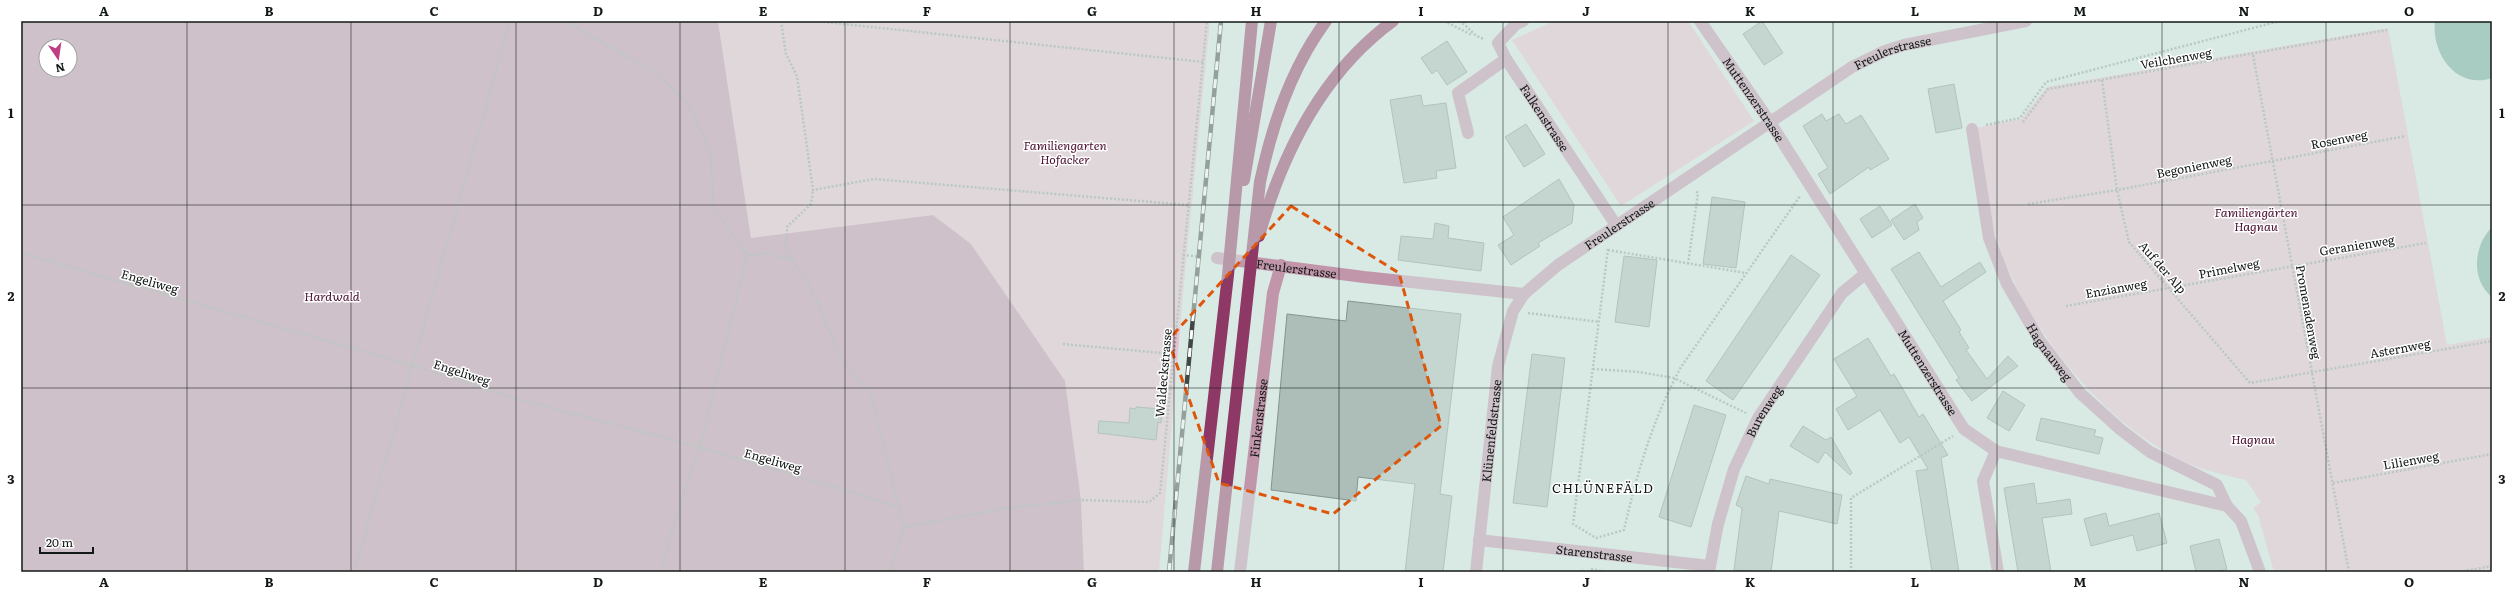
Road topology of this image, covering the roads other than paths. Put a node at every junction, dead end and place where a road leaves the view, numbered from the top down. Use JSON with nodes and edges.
{"nodes":[{"id":1,"x":1252,"y":21,"type":"edge"},
{"id":2,"x":1271,"y":21,"type":"edge"},
{"id":3,"x":1326,"y":21,"type":"edge"},
{"id":4,"x":1393,"y":21,"type":"edge"},
{"id":5,"x":1523,"y":21,"type":"edge"},
{"id":6,"x":1700,"y":21,"type":"edge"},
{"id":7,"x":2026,"y":21,"type":"edge"},
{"id":8,"x":1506,"y":59,"type":"junction"},
{"id":9,"x":1770,"y":122,"type":"junction"},
{"id":10,"x":1972,"y":129,"type":"dead end"},
{"id":11,"x":1468,"y":133,"type":"dead end"},
{"id":12,"x":1616,"y":225,"type":"junction"},
{"id":13,"x":1217,"y":258,"type":"road end"},
{"id":14,"x":1275,"y":265,"type":"junction"},
{"id":15,"x":1865,"y":274,"type":"junction"},
{"id":16,"x":1228,"y":275,"type":"junction"},
{"id":17,"x":1250,"y":278,"type":"junction"},
{"id":18,"x":1524,"y":294,"type":"junction"},
{"id":19,"x":1996,"y":451,"type":"junction"},
{"id":20,"x":2227,"y":506,"type":"junction"},
{"id":21,"x":1479,"y":540,"type":"junction"},
{"id":22,"x":1709,"y":569,"type":"edge"},
{"id":23,"x":1194,"y":572,"type":"edge"},
{"id":24,"x":1217,"y":572,"type":"edge"},
{"id":25,"x":1240,"y":572,"type":"edge"},
{"id":26,"x":1476,"y":572,"type":"edge"},
{"id":27,"x":1998,"y":572,"type":"edge"},
{"id":28,"x":2260,"y":572,"type":"edge"}],
"edges":[{"from":1,"to":16,"type":"highway"},
{"from":2,"to":16,"type":"highway"},
{"from":3,"to":17,"type":"highway"},
{"from":4,"to":17,"type":"highway"},
{"from":5,"to":8,"type":"street","name":"Falkenstrasse"},
{"from":6,"to":9,"type":"street","name":"Muttenzerstrasse"},
{"from":7,"to":9,"type":"street","name":"Freulerstrasse"},
{"from":8,"to":11,"type":"street"},
{"from":8,"to":12,"type":"street","name":"Falkenstrasse"},
{"from":9,"to":12,"type":"street","name":"Freulerstrasse"},
{"from":9,"to":15,"type":"street","name":"Muttenzerstrasse"},
{"from":10,"to":20,"type":"street","name":"Hagnauweg"},
{"from":12,"to":18,"type":"street","name":"Freulerstrasse"},
{"from":13,"to":14,"type":"street","name":"Freulerstrasse"},
{"from":14,"to":18,"type":"street","name":"Freulerstrasse"},
{"from":14,"to":25,"type":"street","name":"Finkenstrasse"},
{"from":15,"to":19,"type":"street","name":"Muttenzerstrasse"},
{"from":15,"to":22,"type":"street","name":"Burenweg"},
{"from":16,"to":23,"type":"highway"},
{"from":17,"to":24,"type":"highway"},
{"from":18,"to":21,"type":"street","name":"Klünenfeldstrasse"},
{"from":19,"to":20,"type":"street","name":"Muttenzerstrasse"},
{"from":19,"to":27,"type":"street"},
{"from":20,"to":28,"type":"street"},
{"from":21,"to":22,"type":"street","name":"Starenstrasse"},
{"from":21,"to":26,"type":"street","name":"Klünenfeldstrasse"}]}
